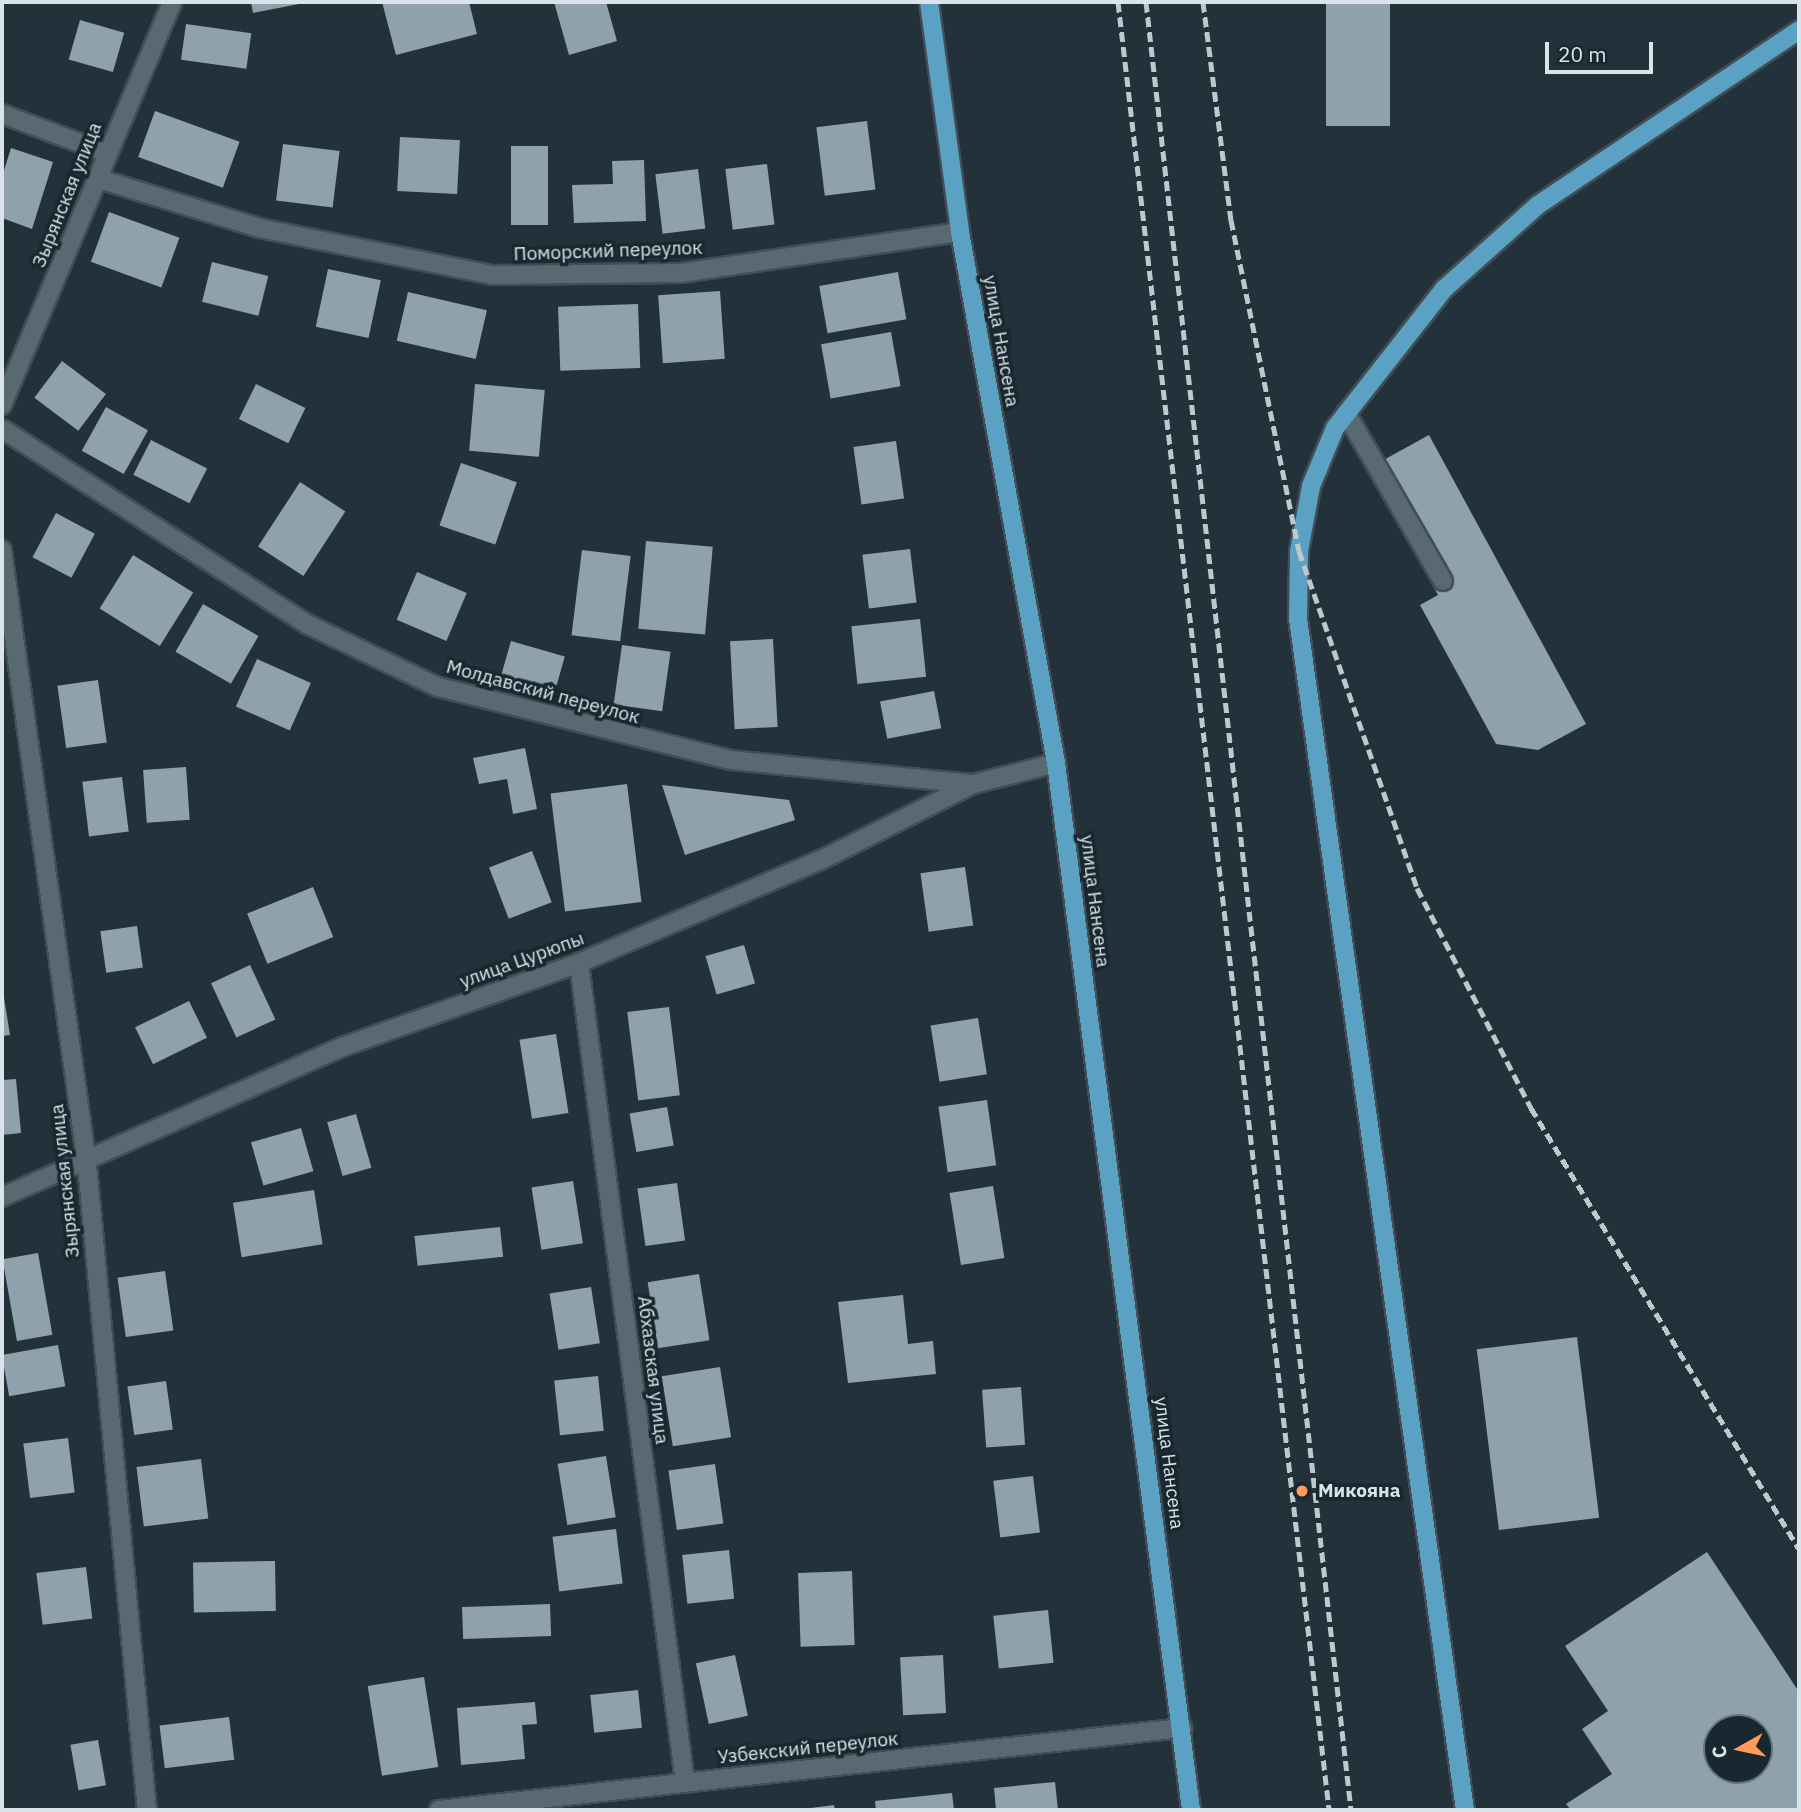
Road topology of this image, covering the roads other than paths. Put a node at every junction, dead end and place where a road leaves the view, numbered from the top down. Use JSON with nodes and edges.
{"nodes":[{"id":1,"x":172,"y":2,"type":"edge"},
{"id":2,"x":929,"y":2,"type":"edge"},
{"id":3,"x":1799,"y":30,"type":"edge"},
{"id":4,"x":2,"y":114,"type":"edge"},
{"id":5,"x":107,"y":153,"type":"junction"},
{"id":6,"x":99,"y":178,"type":"junction"},
{"id":7,"x":960,"y":232,"type":"junction"},
{"id":8,"x":2,"y":405,"type":"edge"},
{"id":9,"x":1346,"y":413,"type":"junction"},
{"id":10,"x":2,"y":429,"type":"edge"},
{"id":11,"x":2,"y":550,"type":"edge"},
{"id":12,"x":1443,"y":581,"type":"dead end"},
{"id":13,"x":1056,"y":763,"type":"junction"},
{"id":14,"x":973,"y":784,"type":"junction"},
{"id":15,"x":579,"y":962,"type":"junction"},
{"id":16,"x":87,"y":1165,"type":"junction"},
{"id":17,"x":2,"y":1197,"type":"edge"},
{"id":18,"x":1182,"y":1728,"type":"junction"},
{"id":19,"x":685,"y":1783,"type":"junction"},
{"id":20,"x":146,"y":1810,"type":"edge"},
{"id":21,"x":439,"y":1810,"type":"edge"},
{"id":22,"x":1191,"y":1810,"type":"edge"},
{"id":23,"x":1465,"y":1810,"type":"edge"}],
"edges":[{"from":1,"to":5,"type":"street","name":"Зырянская улица"},
{"from":2,"to":7,"type":"main road","name":"улица Нансена"},
{"from":3,"to":9,"type":"main road"},
{"from":4,"to":5,"type":"street"},
{"from":5,"to":6,"type":"street","name":"Зырянская улица"},
{"from":6,"to":7,"type":"street","name":"Поморский переулок"},
{"from":6,"to":8,"type":"street","name":"Зырянская улица"},
{"from":7,"to":13,"type":"main road","name":"улица Нансена"},
{"from":9,"to":12,"type":"street"},
{"from":9,"to":23,"type":"main road"},
{"from":10,"to":14,"type":"street","name":"Молдавский переулок"},
{"from":11,"to":16,"type":"street","name":"Зырянская улица"},
{"from":13,"to":14,"type":"street","name":"улица Цурюпы"},
{"from":13,"to":18,"type":"main road","name":"улица Нансена"},
{"from":14,"to":15,"type":"street","name":"улица Цурюпы"},
{"from":15,"to":16,"type":"street","name":"улица Цурюпы"},
{"from":15,"to":19,"type":"street","name":"Абхазская улица"},
{"from":16,"to":17,"type":"street","name":"улица Цурюпы"},
{"from":16,"to":20,"type":"street","name":"Зырянская улица"},
{"from":18,"to":19,"type":"street","name":"Узбекский переулок"},
{"from":18,"to":22,"type":"main road","name":"улица Нансена"},
{"from":19,"to":21,"type":"street","name":"Узбекский переулок"}]}
